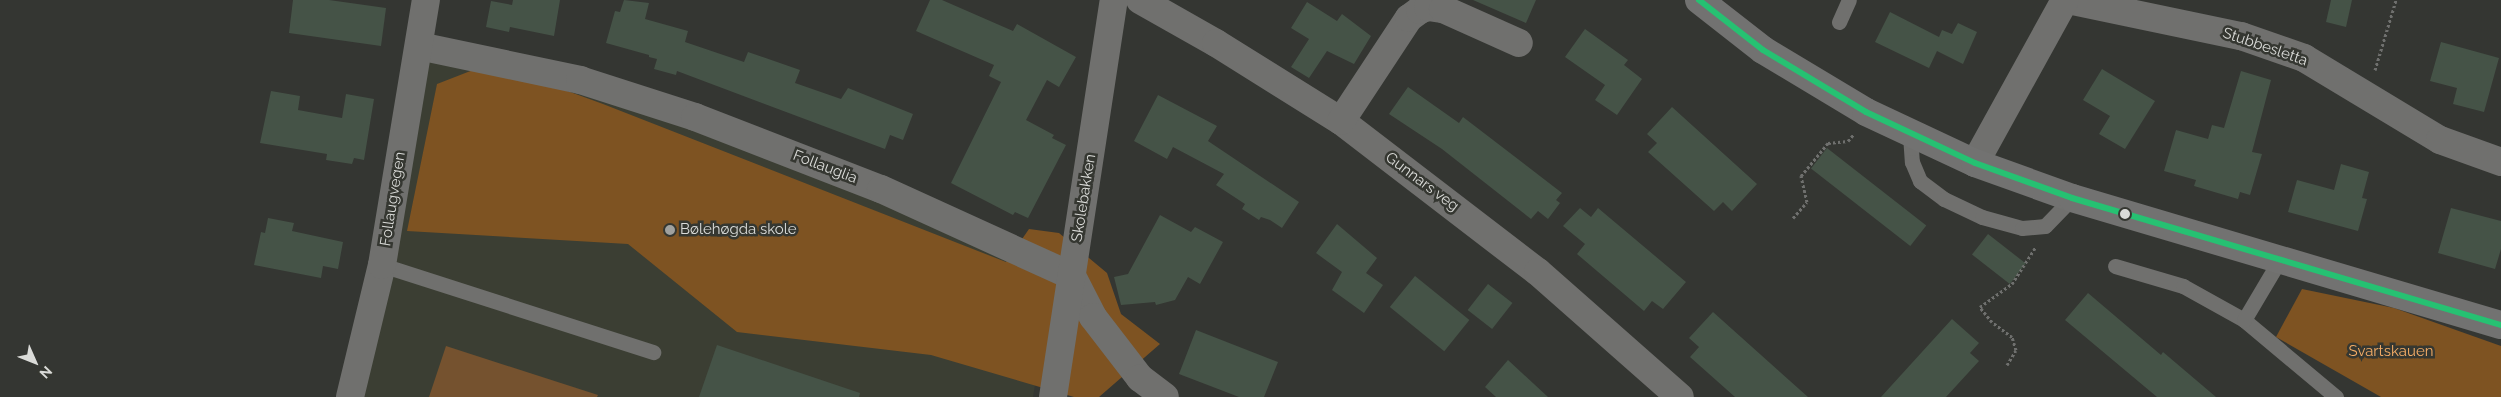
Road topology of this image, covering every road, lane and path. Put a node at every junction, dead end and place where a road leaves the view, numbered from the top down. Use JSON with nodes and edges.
{"nodes":[{"id":1,"x":426,"y":0,"type":"edge"},
{"id":2,"x":1114,"y":0,"type":"edge"},
{"id":3,"x":1140,"y":0,"type":"edge"},
{"id":4,"x":1700,"y":0,"type":"edge"},
{"id":5,"x":1849,"y":0,"type":"edge"},
{"id":6,"x":2066,"y":0,"type":"edge"},
{"id":7,"x":2396,"y":0,"type":"edge"},
{"id":8,"x":1409,"y":9,"type":"edge"},
{"id":9,"x":1839,"y":22,"type":"dead end"},
{"id":10,"x":1519,"y":43,"type":"dead end"},
{"id":11,"x":419,"y":46,"type":"junction"},
{"id":12,"x":2368,"y":94,"type":"junction"},
{"id":13,"x":1866,"y":112,"type":"junction"},
{"id":14,"x":1341,"y":121,"type":"junction"},
{"id":15,"x":1910,"y":136,"type":"junction"},
{"id":16,"x":2501,"y":162,"type":"edge"},
{"id":17,"x":1975,"y":163,"type":"junction"},
{"id":18,"x":2072,"y":198,"type":"junction"},
{"id":19,"x":1793,"y":218,"type":"dead end"},
{"id":20,"x":2028,"y":261,"type":"dead end"},
{"id":21,"x":2280,"y":261,"type":"junction"},
{"id":22,"x":382,"y":265,"type":"junction"},
{"id":23,"x":2115,"y":266,"type":"dead end"},
{"id":24,"x":1072,"y":276,"type":"junction"},
{"id":25,"x":2244,"y":320,"type":"junction"},
{"id":26,"x":2501,"y":324,"type":"edge"},
{"id":27,"x":653,"y":352,"type":"dead end"},
{"id":28,"x":2007,"y":365,"type":"dead end"},
{"id":29,"x":350,"y":397,"type":"edge"},
{"id":30,"x":1053,"y":397,"type":"edge"},
{"id":31,"x":1165,"y":397,"type":"edge"},
{"id":32,"x":1680,"y":397,"type":"edge"},
{"id":33,"x":2336,"y":397,"type":"edge"}],
"edges":[{"from":1,"to":11,"type":"street","name":"Follaugvegen"},
{"from":2,"to":24,"type":"street","name":"Skolebakken"},
{"from":3,"to":14,"type":"street","name":"Gunnars veg"},
{"from":4,"to":13,"type":"street"},
{"from":5,"to":9,"type":"lane"},
{"from":6,"to":12,"type":"street","name":"Stubbesletta"},
{"from":6,"to":17,"type":"street","name":"Stubbesletta"},
{"from":7,"to":12,"type":"path"},
{"from":8,"to":10,"type":"street"},
{"from":8,"to":14,"type":"street"},
{"from":11,"to":22,"type":"street","name":"Follaugvegen"},
{"from":11,"to":24,"type":"street","name":"Follauglia"},
{"from":12,"to":16,"type":"street","name":"Stubbesletta"},
{"from":13,"to":15,"type":"street"},
{"from":13,"to":19,"type":"path"},
{"from":14,"to":32,"type":"street","name":"Gunnars veg"},
{"from":15,"to":17,"type":"street"},
{"from":15,"to":18,"type":"lane"},
{"from":17,"to":18,"type":"street"},
{"from":18,"to":21,"type":"street"},
{"from":20,"to":28,"type":"path"},
{"from":21,"to":25,"type":"lane"},
{"from":21,"to":26,"type":"street"},
{"from":22,"to":27,"type":"lane"},
{"from":22,"to":29,"type":"street","name":"Follaugvegen"},
{"from":23,"to":25,"type":"lane"},
{"from":24,"to":30,"type":"street","name":"Skolebakken"},
{"from":24,"to":31,"type":"street"},
{"from":25,"to":33,"type":"lane"}]}
